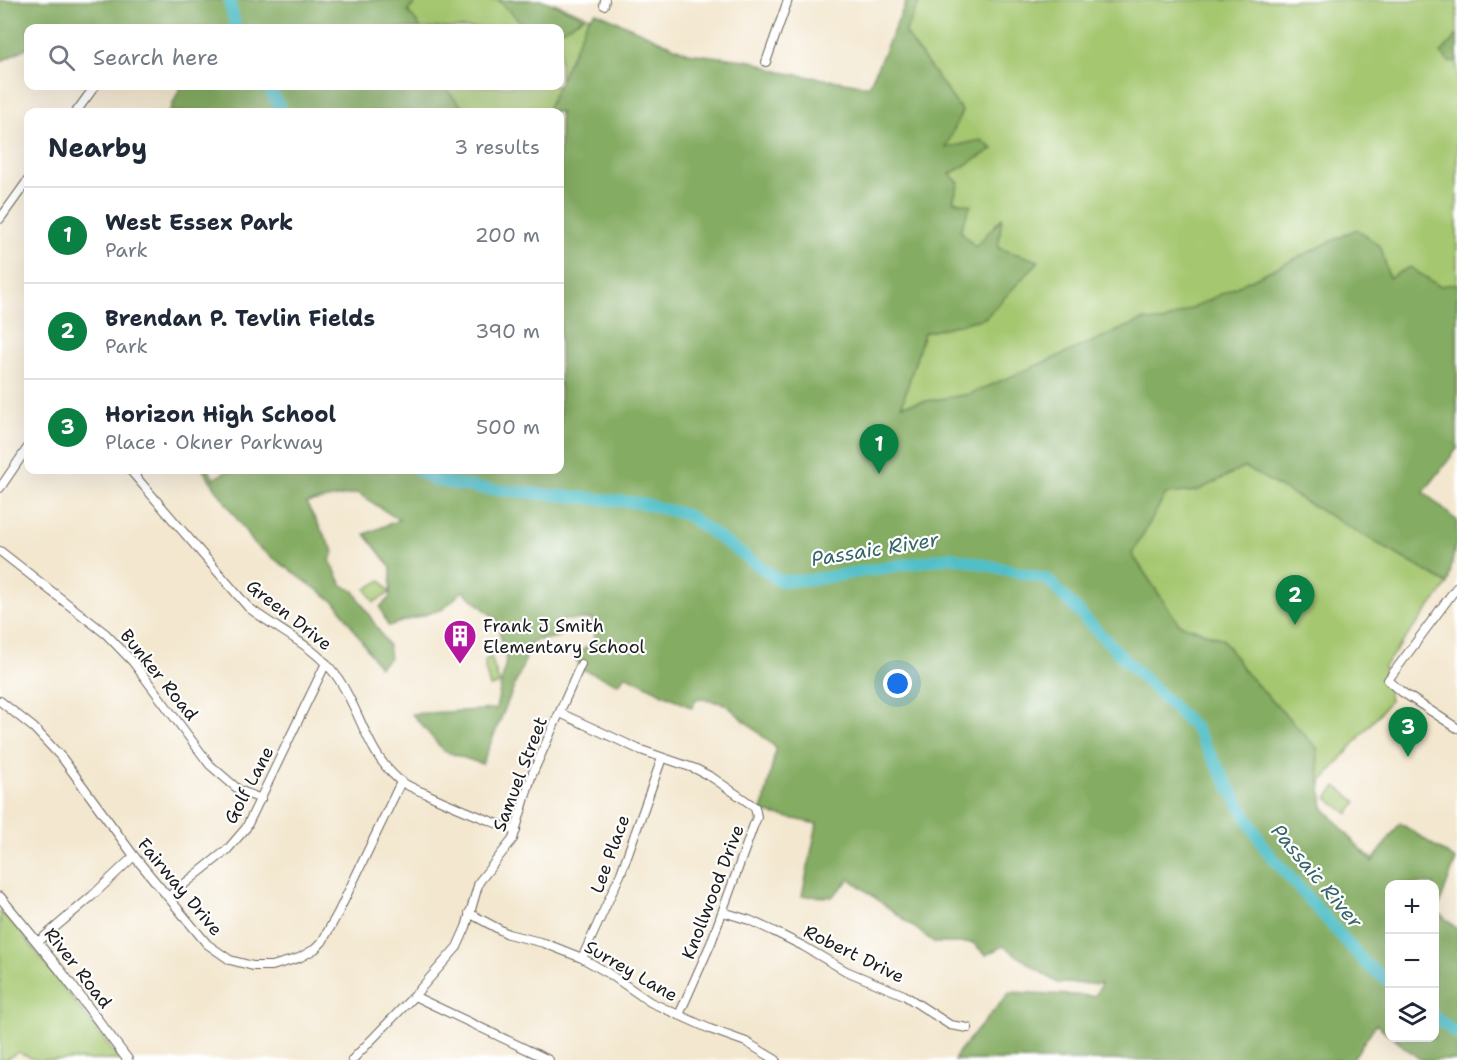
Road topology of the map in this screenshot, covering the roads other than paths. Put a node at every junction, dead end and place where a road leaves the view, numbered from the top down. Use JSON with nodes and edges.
{"nodes":[{"id":1,"x":789,"y":0,"type":"edge"},
{"id":2,"x":766,"y":62,"type":"dead end"},
{"id":3,"x":92,"y":90,"type":"edge"},
{"id":4,"x":79,"y":108,"type":"edge"},
{"id":5,"x":24,"y":186,"type":"edge"},
{"id":6,"x":0,"y":219,"type":"edge"},
{"id":7,"x":24,"y":453,"type":"edge"},
{"id":8,"x":133,"y":474,"type":"edge"},
{"id":9,"x":0,"y":488,"type":"edge"},
{"id":10,"x":0,"y":551,"type":"edge"},
{"id":11,"x":1457,"y":587,"type":"edge"},
{"id":12,"x":326,"y":663,"type":"junction"},
{"id":13,"x":582,"y":664,"type":"dead end"},
{"id":14,"x":0,"y":701,"type":"edge"},
{"id":15,"x":560,"y":713,"type":"junction"},
{"id":16,"x":1457,"y":728,"type":"edge"},
{"id":17,"x":662,"y":758,"type":"junction"},
{"id":18,"x":401,"y":782,"type":"junction"},
{"id":19,"x":261,"y":799,"type":"junction"},
{"id":20,"x":516,"y":831,"type":"junction"},
{"id":21,"x":134,"y":856,"type":"junction"},
{"id":22,"x":0,"y":897,"type":"edge"},
{"id":23,"x":168,"y":897,"type":"junction"},
{"id":24,"x":723,"y":912,"type":"junction"},
{"id":25,"x":470,"y":913,"type":"junction"},
{"id":26,"x":38,"y":942,"type":"junction"},
{"id":27,"x":582,"y":958,"type":"junction"},
{"id":28,"x":414,"y":996,"type":"junction"},
{"id":29,"x":679,"y":1015,"type":"junction"},
{"id":30,"x":968,"y":1028,"type":"dead end"},
{"id":31,"x":128,"y":1060,"type":"edge"},
{"id":32,"x":352,"y":1060,"type":"edge"},
{"id":33,"x":549,"y":1060,"type":"edge"},
{"id":34,"x":776,"y":1060,"type":"edge"}],
"edges":[{"from":1,"to":2,"type":"street"},
{"from":3,"to":4,"type":"street"},
{"from":5,"to":6,"type":"street"},
{"from":7,"to":9,"type":"street"},
{"from":8,"to":12,"type":"street","name":"Green Drive"},
{"from":10,"to":19,"type":"street","name":"Bunker Road"},
{"from":11,"to":16,"type":"street"},
{"from":12,"to":18,"type":"street","name":"Green Drive"},
{"from":12,"to":19,"type":"street","name":"Golf Lane"},
{"from":13,"to":15,"type":"street","name":"Samuel Street"},
{"from":14,"to":21,"type":"street","name":"Fairway Drive"},
{"from":15,"to":17,"type":"street"},
{"from":15,"to":20,"type":"street","name":"Samuel Street"},
{"from":17,"to":24,"type":"street","name":"Knollwood Drive"},
{"from":17,"to":27,"type":"street","name":"Lee Place"},
{"from":18,"to":20,"type":"street","name":"Green Drive"},
{"from":18,"to":23,"type":"street","name":"Fairway Drive"},
{"from":19,"to":23,"type":"street","name":"Golf Lane"},
{"from":20,"to":25,"type":"street","name":"Samuel Street"},
{"from":21,"to":23,"type":"street","name":"Fairway Drive"},
{"from":21,"to":26,"type":"street"},
{"from":22,"to":26,"type":"street","name":"River Road"},
{"from":24,"to":29,"type":"street","name":"Knollwood Drive"},
{"from":24,"to":30,"type":"street","name":"Robert Drive"},
{"from":25,"to":27,"type":"street","name":"Surrey Lane"},
{"from":25,"to":28,"type":"street","name":"Samuel Street"},
{"from":26,"to":31,"type":"street","name":"River Road"},
{"from":27,"to":29,"type":"street","name":"Surrey Lane"},
{"from":28,"to":32,"type":"street","name":"Samuel Street"},
{"from":28,"to":33,"type":"street"},
{"from":29,"to":34,"type":"street","name":"Surrey Lane"}]}
